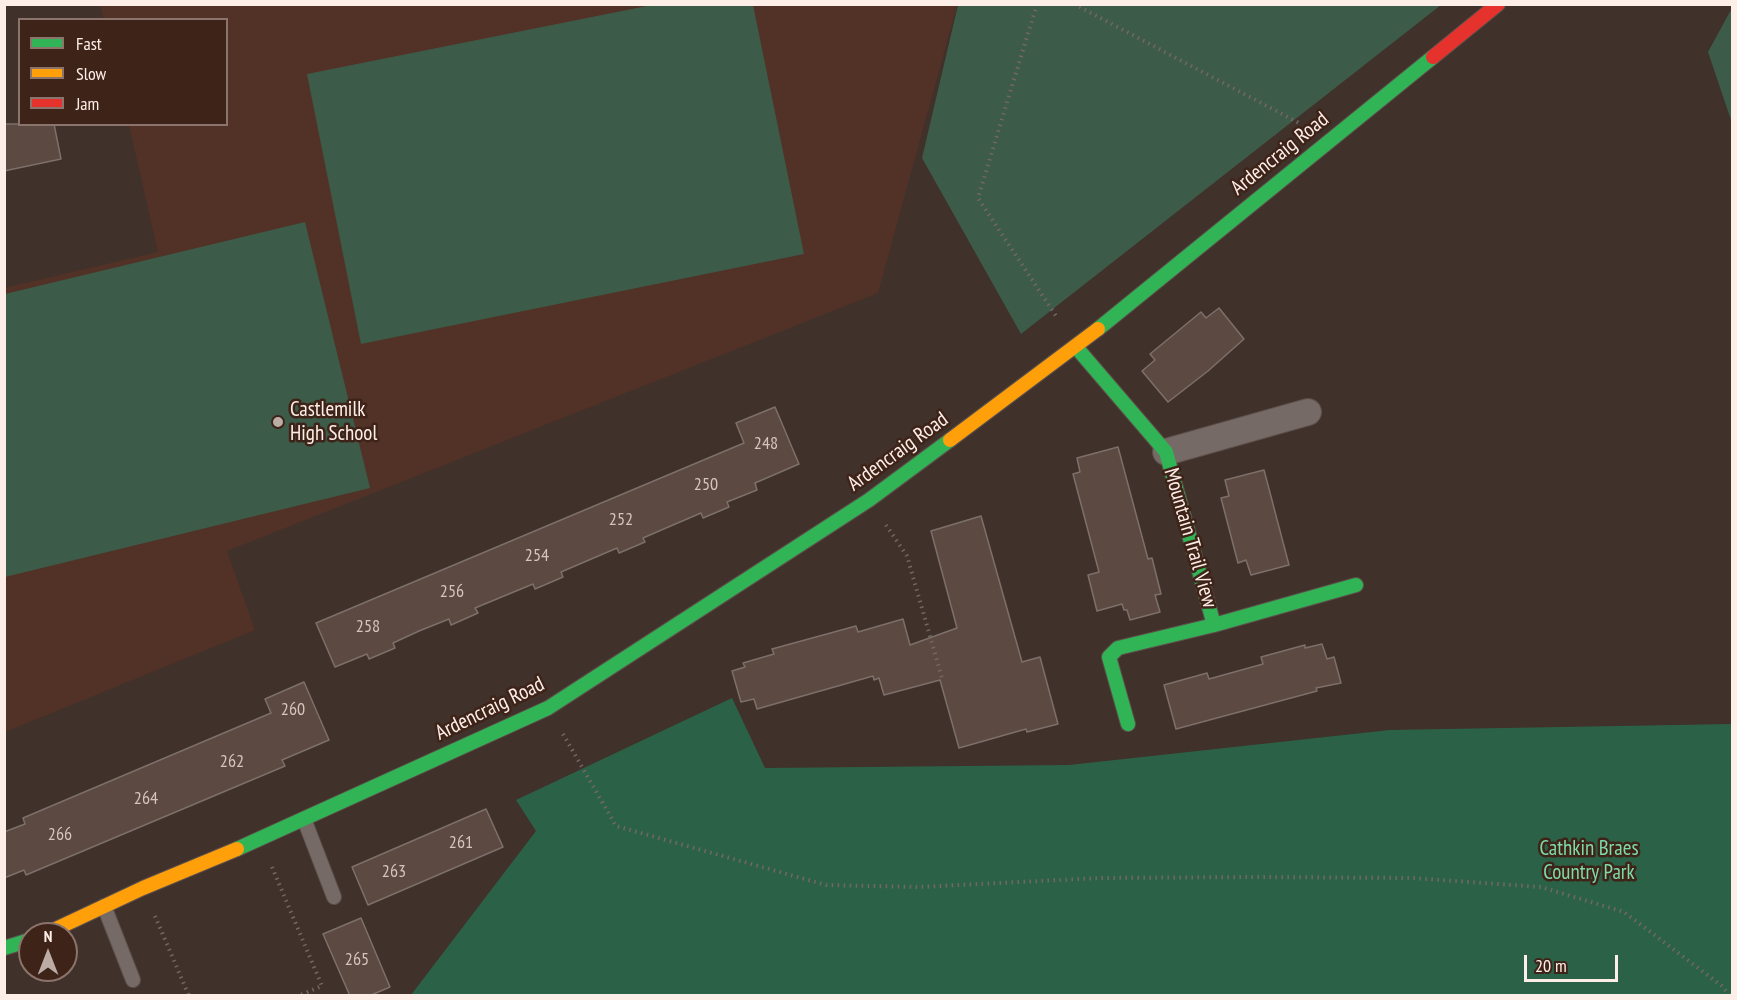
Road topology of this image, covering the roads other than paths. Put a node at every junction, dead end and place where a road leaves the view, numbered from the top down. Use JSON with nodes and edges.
{"nodes":[{"id":1,"x":1498,"y":4,"type":"edge"},
{"id":2,"x":1076,"y":347,"type":"junction"},
{"id":3,"x":1308,"y":412,"type":"dead end"},
{"id":4,"x":1166,"y":452,"type":"junction"},
{"id":5,"x":1356,"y":585,"type":"dead end"},
{"id":6,"x":1214,"y":625,"type":"junction"},
{"id":7,"x":1128,"y":724,"type":"dead end"},
{"id":8,"x":304,"y":819,"type":"junction"},
{"id":9,"x":334,"y":897,"type":"dead end"},
{"id":10,"x":104,"y":906,"type":"junction"},
{"id":11,"x":70,"y":922,"type":"edge"},
{"id":12,"x":133,"y":980,"type":"dead end"}],
"edges":[{"from":1,"to":2,"type":"street","name":"Ardencraig Road"},
{"from":2,"to":4,"type":"street","name":"Mountain Trail View"},
{"from":2,"to":8,"type":"street","name":"Ardencraig Road"},
{"from":3,"to":4,"type":"street","name":"Mountain Trail View"},
{"from":4,"to":6,"type":"street","name":"Mountain Trail View"},
{"from":5,"to":6,"type":"street","name":"Mountain Trail View"},
{"from":6,"to":7,"type":"street","name":"Mountain Trail View"},
{"from":8,"to":9,"type":"lane"},
{"from":8,"to":10,"type":"street","name":"Ardencraig Road"},
{"from":10,"to":11,"type":"street","name":"Ardencraig Road"},
{"from":10,"to":12,"type":"lane"}]}
